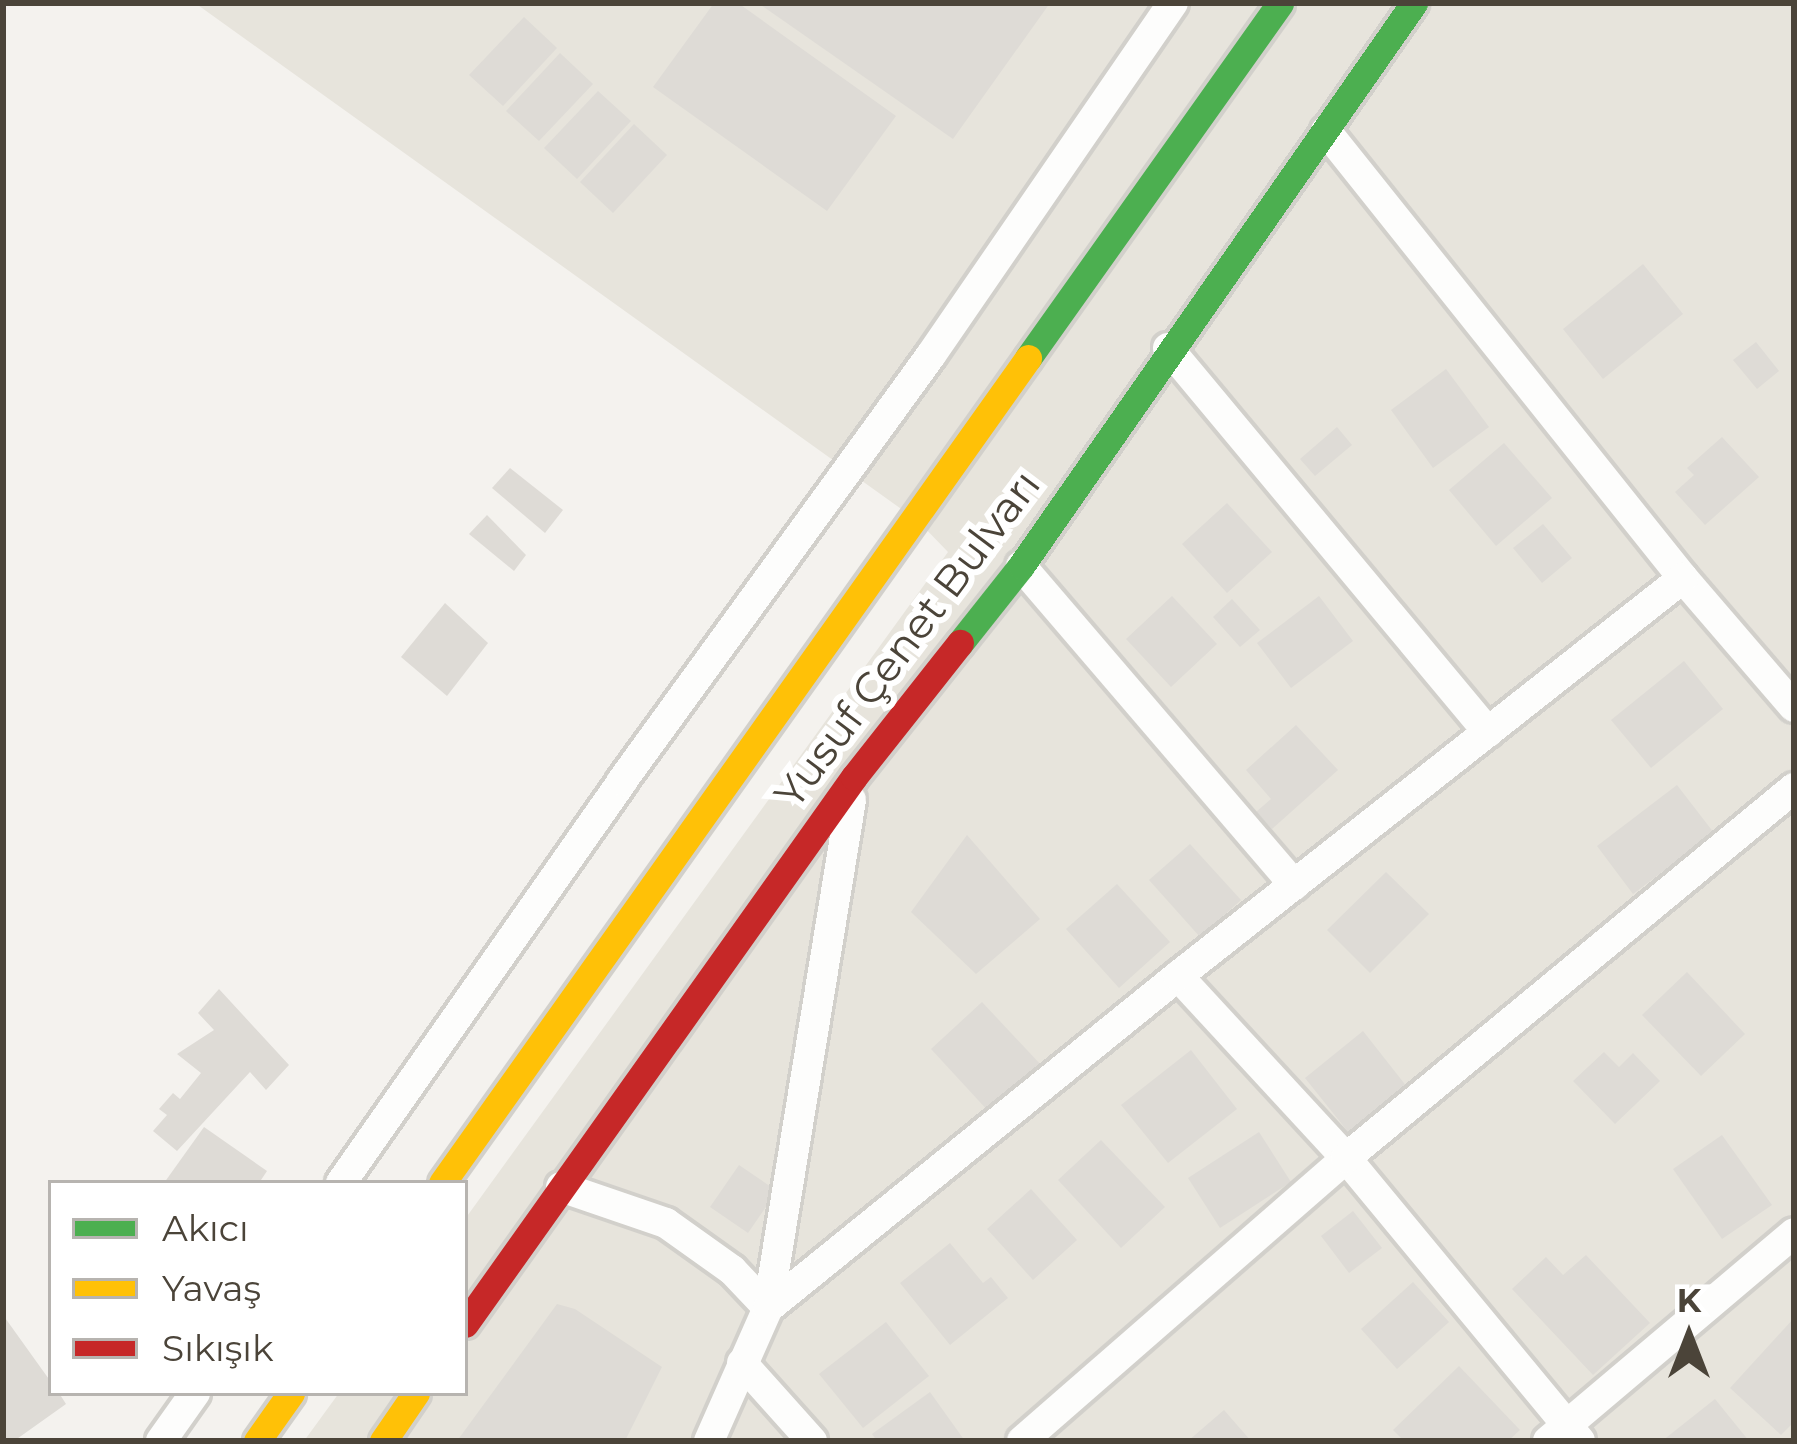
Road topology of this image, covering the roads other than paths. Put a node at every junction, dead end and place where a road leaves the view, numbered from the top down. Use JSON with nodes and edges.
{"nodes":[{"id":1,"x":1173,"y":3,"type":"edge"},
{"id":2,"x":1280,"y":3,"type":"edge"},
{"id":3,"x":1414,"y":3,"type":"edge"},
{"id":4,"x":1326,"y":131,"type":"junction"},
{"id":5,"x":1168,"y":348,"type":"junction"},
{"id":6,"x":1021,"y":566,"type":"junction"},
{"id":7,"x":1683,"y":578,"type":"junction"},
{"id":8,"x":1794,"y":707,"type":"edge"},
{"id":9,"x":1489,"y":732,"type":"junction"},
{"id":10,"x":854,"y":777,"type":"junction"},
{"id":11,"x":1794,"y":788,"type":"edge"},
{"id":12,"x":1294,"y":885,"type":"junction"},
{"id":13,"x":1178,"y":976,"type":"junction"},
{"id":14,"x":1346,"y":1158,"type":"junction"},
{"id":15,"x":343,"y":1180,"type":"edge"},
{"id":16,"x":444,"y":1180,"type":"edge"},
{"id":17,"x":561,"y":1187,"type":"junction"},
{"id":18,"x":1794,"y":1233,"type":"edge"},
{"id":19,"x":768,"y":1308,"type":"junction"},
{"id":20,"x":468,"y":1320,"type":"edge"},
{"id":21,"x":742,"y":1363,"type":"junction"},
{"id":22,"x":193,"y":1396,"type":"edge"},
{"id":23,"x":289,"y":1396,"type":"edge"},
{"id":24,"x":414,"y":1396,"type":"edge"},
{"id":25,"x":1565,"y":1435,"type":"edge"},
{"id":26,"x":161,"y":1441,"type":"edge"},
{"id":27,"x":257,"y":1441,"type":"edge"},
{"id":28,"x":383,"y":1441,"type":"edge"},
{"id":29,"x":709,"y":1441,"type":"edge"},
{"id":30,"x":812,"y":1441,"type":"edge"},
{"id":31,"x":1022,"y":1441,"type":"edge"}],
"edges":[{"from":1,"to":15,"type":"street"},
{"from":2,"to":16,"type":"highway","name":"Yusuf Çenet Bulvarı"},
{"from":3,"to":4,"type":"highway","name":"Yusuf Çenet Bulvarı"},
{"from":4,"to":5,"type":"highway","name":"Yusuf Çenet Bulvarı"},
{"from":4,"to":7,"type":"street"},
{"from":5,"to":6,"type":"highway","name":"Yusuf Çenet Bulvarı"},
{"from":5,"to":9,"type":"street"},
{"from":6,"to":10,"type":"highway","name":"Yusuf Çenet Bulvarı"},
{"from":6,"to":12,"type":"street"},
{"from":7,"to":8,"type":"street"},
{"from":7,"to":9,"type":"street"},
{"from":9,"to":12,"type":"street"},
{"from":10,"to":17,"type":"highway","name":"Yusuf Çenet Bulvarı"},
{"from":10,"to":19,"type":"street"},
{"from":11,"to":14,"type":"street"},
{"from":12,"to":13,"type":"street"},
{"from":13,"to":14,"type":"street"},
{"from":13,"to":19,"type":"street"},
{"from":14,"to":25,"type":"street"},
{"from":14,"to":31,"type":"street"},
{"from":17,"to":19,"type":"street"},
{"from":17,"to":20,"type":"highway","name":"Yusuf Çenet Bulvarı"},
{"from":18,"to":25,"type":"street"},
{"from":19,"to":21,"type":"street"},
{"from":21,"to":29,"type":"street"},
{"from":21,"to":30,"type":"street"},
{"from":22,"to":26,"type":"street"},
{"from":23,"to":27,"type":"highway"},
{"from":24,"to":28,"type":"highway"}]}
